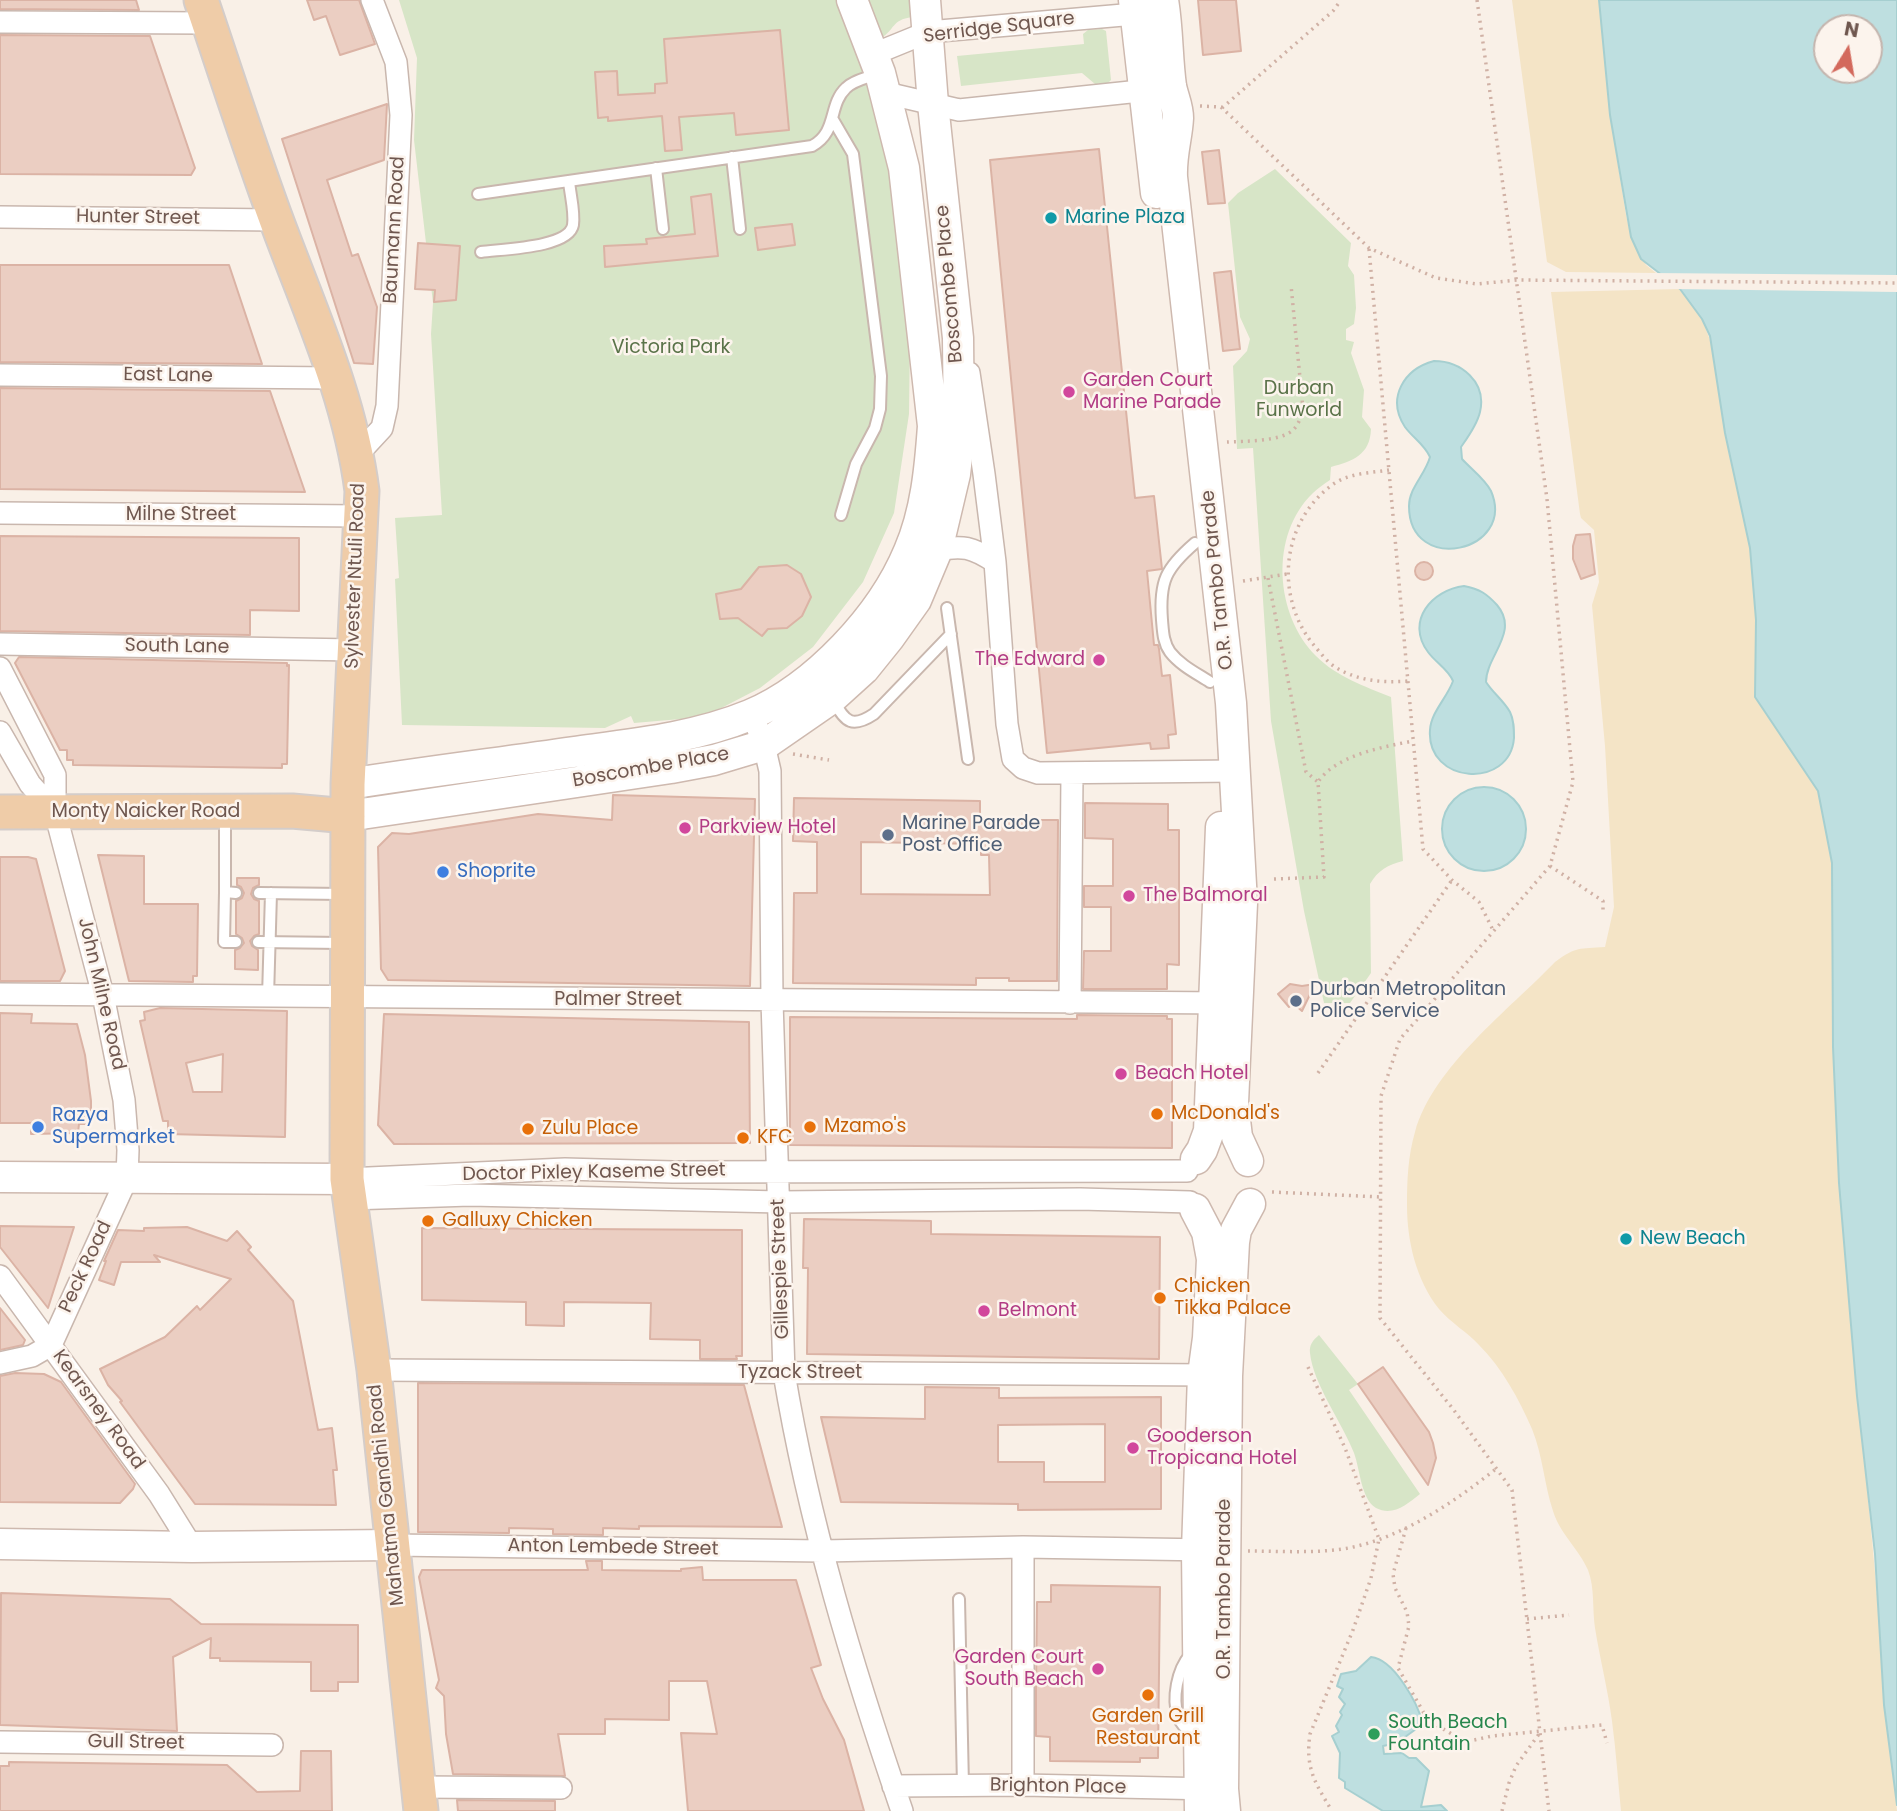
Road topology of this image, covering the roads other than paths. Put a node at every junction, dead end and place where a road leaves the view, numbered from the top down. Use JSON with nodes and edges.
{"nodes":[{"id":1,"x":372,"y":0,"type":"edge"},
{"id":2,"x":852,"y":0,"type":"edge"},
{"id":3,"x":925,"y":0,"type":"edge"},
{"id":4,"x":1135,"y":7,"type":"edge"},
{"id":5,"x":205,"y":12,"type":"edge"},
{"id":6,"x":1165,"y":13,"type":"edge"},
{"id":7,"x":0,"y":22,"type":"edge"},
{"id":8,"x":928,"y":33,"type":"junction"},
{"id":9,"x":880,"y":74,"type":"junction"},
{"id":10,"x":1164,"y":95,"type":"junction"},
{"id":11,"x":933,"y":104,"type":"junction"},
{"id":12,"x":832,"y":118,"type":"junction"},
{"id":13,"x":732,"y":157,"type":"junction"},
{"id":14,"x":656,"y":168,"type":"junction"},
{"id":15,"x":569,"y":181,"type":"junction"},
{"id":16,"x":478,"y":194,"type":"dead end"},
{"id":17,"x":0,"y":217,"type":"edge"},
{"id":18,"x":276,"y":220,"type":"junction"},
{"id":19,"x":663,"y":229,"type":"dead end"},
{"id":20,"x":740,"y":229,"type":"dead end"},
{"id":21,"x":481,"y":252,"type":"dead end"},
{"id":22,"x":958,"y":338,"type":"junction"},
{"id":23,"x":0,"y":375,"type":"edge"},
{"id":24,"x":336,"y":378,"type":"junction"},
{"id":25,"x":357,"y":455,"type":"junction"},
{"id":26,"x":0,"y":513,"type":"edge"},
{"id":27,"x":841,"y":515,"type":"dead end"},
{"id":28,"x":362,"y":516,"type":"junction"},
{"id":29,"x":990,"y":522,"type":"junction"},
{"id":30,"x":1195,"y":543,"type":"junction"},
{"id":31,"x":951,"y":549,"type":"junction"},
{"id":32,"x":995,"y":562,"type":"junction"},
{"id":33,"x":947,"y":608,"type":"dead end"},
{"id":34,"x":951,"y":635,"type":"junction"},
{"id":35,"x":0,"y":644,"type":"edge"},
{"id":36,"x":354,"y":650,"type":"junction"},
{"id":37,"x":0,"y":668,"type":"edge"},
{"id":38,"x":1210,"y":682,"type":"junction"},
{"id":39,"x":832,"y":698,"type":"junction"},
{"id":40,"x":752,"y":714,"type":"junction"},
{"id":41,"x":0,"y":732,"type":"edge"},
{"id":42,"x":777,"y":749,"type":"junction"},
{"id":43,"x":968,"y":759,"type":"dead end"},
{"id":44,"x":516,"y":760,"type":"junction"},
{"id":45,"x":1228,"y":771,"type":"junction"},
{"id":46,"x":1072,"y":774,"type":"junction"},
{"id":47,"x":598,"y":778,"type":"junction"},
{"id":48,"x":348,"y":800,"type":"junction"},
{"id":49,"x":226,"y":811,"type":"junction"},
{"id":50,"x":0,"y":812,"type":"edge"},
{"id":51,"x":55,"y":812,"type":"junction"},
{"id":52,"x":259,"y":892,"type":"dead end"},
{"id":53,"x":271,"y":893,"type":"junction"},
{"id":54,"x":347,"y":894,"type":"junction"},
{"id":55,"x":236,"y":942,"type":"dead end"},
{"id":56,"x":264,"y":942,"type":"junction"},
{"id":57,"x":346,"y":943,"type":"junction"},
{"id":58,"x":0,"y":994,"type":"edge"},
{"id":59,"x":103,"y":995,"type":"junction"},
{"id":60,"x":268,"y":997,"type":"junction"},
{"id":61,"x":346,"y":998,"type":"junction"},
{"id":62,"x":772,"y":1000,"type":"junction"},
{"id":63,"x":1070,"y":1003,"type":"junction"},
{"id":64,"x":1225,"y":1003,"type":"junction"},
{"id":65,"x":1248,"y":1161,"type":"junction"},
{"id":66,"x":1191,"y":1165,"type":"junction"},
{"id":67,"x":778,"y":1171,"type":"junction"},
{"id":68,"x":0,"y":1177,"type":"edge"},
{"id":69,"x":127,"y":1178,"type":"junction"},
{"id":70,"x":349,"y":1189,"type":"junction"},
{"id":71,"x":1253,"y":1197,"type":"junction"},
{"id":72,"x":780,"y":1202,"type":"junction"},
{"id":73,"x":1193,"y":1206,"type":"junction"},
{"id":74,"x":0,"y":1276,"type":"edge"},
{"id":75,"x":51,"y":1345,"type":"junction"},
{"id":76,"x":0,"y":1363,"type":"edge"},
{"id":77,"x":374,"y":1370,"type":"junction"},
{"id":78,"x":784,"y":1373,"type":"junction"},
{"id":79,"x":1215,"y":1375,"type":"junction"},
{"id":80,"x":0,"y":1544,"type":"edge"},
{"id":81,"x":393,"y":1545,"type":"junction"},
{"id":82,"x":192,"y":1547,"type":"junction"},
{"id":83,"x":1023,"y":1547,"type":"junction"},
{"id":84,"x":1211,"y":1550,"type":"junction"},
{"id":85,"x":822,"y":1551,"type":"junction"},
{"id":86,"x":959,"y":1599,"type":"dead end"},
{"id":87,"x":0,"y":1742,"type":"edge"},
{"id":88,"x":272,"y":1745,"type":"dead end"},
{"id":89,"x":1023,"y":1785,"type":"junction"},
{"id":90,"x":893,"y":1786,"type":"junction"},
{"id":91,"x":963,"y":1786,"type":"junction"},
{"id":92,"x":561,"y":1788,"type":"dead end"},
{"id":93,"x":419,"y":1799,"type":"edge"},
{"id":94,"x":1212,"y":1800,"type":"edge"},
{"id":95,"x":902,"y":1811,"type":"edge"}],
"edges":[{"from":1,"to":25,"type":"street","name":"Baumann Road"},
{"from":2,"to":9,"type":"main road","name":"Boscombe Place"},
{"from":3,"to":8,"type":"main road","name":"Boscombe Place"},
{"from":4,"to":6,"type":"street","name":"Serridge Square"},
{"from":4,"to":8,"type":"street","name":"Serridge Square"},
{"from":4,"to":10,"type":"main road","name":"O.R. Tambo Parade"},
{"from":5,"to":7,"type":"street"},
{"from":5,"to":18,"type":"main road","name":"Sylvester Ntuli Road"},
{"from":6,"to":10,"type":"main road","name":"O.R. Tambo Parade"},
{"from":8,"to":9,"type":"street","name":"Serridge Square"},
{"from":8,"to":11,"type":"main road","name":"Boscombe Place"},
{"from":9,"to":11,"type":"street"},
{"from":9,"to":12,"type":"lane"},
{"from":9,"to":40,"type":"main road","name":"Boscombe Place"},
{"from":10,"to":11,"type":"street"},
{"from":10,"to":30,"type":"main road","name":"O.R. Tambo Parade"},
{"from":10,"to":45,"type":"main road","name":"O.R. Tambo Parade"},
{"from":11,"to":22,"type":"main road","name":"Boscombe Place"},
{"from":12,"to":13,"type":"lane"},
{"from":12,"to":27,"type":"lane"},
{"from":13,"to":14,"type":"lane"},
{"from":13,"to":20,"type":"lane"},
{"from":14,"to":15,"type":"lane"},
{"from":14,"to":19,"type":"lane"},
{"from":15,"to":16,"type":"lane"},
{"from":15,"to":21,"type":"lane"},
{"from":17,"to":18,"type":"street","name":"Hunter Street"},
{"from":18,"to":24,"type":"main road","name":"Sylvester Ntuli Road"},
{"from":22,"to":29,"type":"street"},
{"from":22,"to":31,"type":"main road","name":"Boscombe Place"},
{"from":23,"to":24,"type":"street","name":"East Lane"},
{"from":24,"to":25,"type":"main road","name":"Sylvester Ntuli Road"},
{"from":25,"to":28,"type":"main road","name":"Sylvester Ntuli Road"},
{"from":26,"to":28,"type":"street","name":"Milne Street"},
{"from":28,"to":36,"type":"main road","name":"Sylvester Ntuli Road"},
{"from":29,"to":31,"type":"street"},
{"from":29,"to":32,"type":"street"},
{"from":30,"to":38,"type":"main road","name":"O.R. Tambo Parade"},
{"from":30,"to":38,"type":"lane"},
{"from":31,"to":32,"type":"street"},
{"from":31,"to":39,"type":"main road","name":"Boscombe Place"},
{"from":32,"to":46,"type":"street"},
{"from":33,"to":34,"type":"lane"},
{"from":34,"to":39,"type":"lane"},
{"from":34,"to":43,"type":"lane"},
{"from":35,"to":36,"type":"street","name":"South Lane"},
{"from":36,"to":48,"type":"main road","name":"Sylvester Ntuli Road"},
{"from":37,"to":51,"type":"street","name":"John Milne Road"},
{"from":38,"to":45,"type":"main road","name":"O.R. Tambo Parade"},
{"from":39,"to":42,"type":"main road","name":"Boscombe Place"},
{"from":40,"to":42,"type":"street","name":"Gillespie Street"},
{"from":40,"to":44,"type":"main road","name":"Boscombe Place"},
{"from":41,"to":51,"type":"street","name":"John Milne Road"},
{"from":42,"to":47,"type":"main road","name":"Boscombe Place"},
{"from":42,"to":62,"type":"street","name":"Gillespie Street"},
{"from":44,"to":47,"type":"main road"},
{"from":44,"to":48,"type":"main road","name":"Boscombe Place"},
{"from":45,"to":46,"type":"street"},
{"from":45,"to":64,"type":"main road","name":"O.R. Tambo Parade"},
{"from":46,"to":63,"type":"street"},
{"from":47,"to":48,"type":"main road","name":"Boscombe Place"},
{"from":48,"to":49,"type":"main road","name":"Monty Naicker Road"},
{"from":48,"to":54,"type":"main road","name":"Sylvester Ntuli Road"},
{"from":49,"to":51,"type":"main road","name":"Monty Naicker Road"},
{"from":49,"to":55,"type":"lane"},
{"from":50,"to":51,"type":"main road","name":"Monty Naicker Road"},
{"from":51,"to":59,"type":"street","name":"John Milne Road"},
{"from":52,"to":53,"type":"lane"},
{"from":53,"to":54,"type":"lane"},
{"from":53,"to":56,"type":"lane"},
{"from":54,"to":57,"type":"main road","name":"Sylvester Ntuli Road"},
{"from":56,"to":57,"type":"lane"},
{"from":56,"to":60,"type":"lane"},
{"from":57,"to":61,"type":"main road","name":"Sylvester Ntuli Road"},
{"from":58,"to":59,"type":"street","name":"Palmer Street"},
{"from":59,"to":60,"type":"street","name":"Palmer Street"},
{"from":59,"to":69,"type":"street","name":"John Milne Road"},
{"from":60,"to":61,"type":"street","name":"Palmer Street"},
{"from":61,"to":62,"type":"street","name":"Palmer Street"},
{"from":61,"to":70,"type":"main road","name":"Sylvester Ntuli Road"},
{"from":62,"to":63,"type":"street","name":"Palmer Street"},
{"from":62,"to":67,"type":"street","name":"Gillespie Street"},
{"from":63,"to":64,"type":"street","name":"Palmer Street"},
{"from":64,"to":65,"type":"main road","name":"O.R. Tambo Parade"},
{"from":64,"to":66,"type":"main road","name":"O.R. Tambo Parade"},
{"from":65,"to":66,"type":"main road"},
{"from":65,"to":71,"type":"main road","name":"O.R. Tambo Parade"},
{"from":66,"to":67,"type":"street","name":"Doctor Pixley Kaseme Street"},
{"from":66,"to":73,"type":"main road","name":"O.R. Tambo Parade"},
{"from":67,"to":70,"type":"street","name":"Doctor Pixley Kaseme Street"},
{"from":67,"to":72,"type":"street","name":"Gillespie Street"},
{"from":68,"to":69,"type":"main road","name":"Doctor Pixley Kaseme Street"},
{"from":69,"to":70,"type":"main road","name":"Doctor Pixley Kaseme Street"},
{"from":69,"to":75,"type":"street","name":"Peck Road"},
{"from":70,"to":72,"type":"street","name":"Doctor Pixley Kaseme Street"},
{"from":70,"to":77,"type":"main road","name":"Mahatma Gandhi Road"},
{"from":71,"to":73,"type":"main road"},
{"from":71,"to":79,"type":"main road","name":"O.R. Tambo Parade"},
{"from":72,"to":73,"type":"street","name":"Doctor Pixley Kaseme Street"},
{"from":72,"to":78,"type":"street","name":"Gillespie Street"},
{"from":73,"to":79,"type":"main road","name":"O.R. Tambo Parade"},
{"from":74,"to":75,"type":"street","name":"Kearsney Road"},
{"from":75,"to":76,"type":"street"},
{"from":75,"to":82,"type":"street","name":"Kearsney Road"},
{"from":77,"to":78,"type":"street","name":"Tyzack Street"},
{"from":77,"to":81,"type":"main road","name":"Mahatma Gandhi Road"},
{"from":78,"to":79,"type":"street","name":"Tyzack Street"},
{"from":78,"to":85,"type":"street","name":"Gillespie Street"},
{"from":79,"to":84,"type":"main road","name":"O.R. Tambo Parade"},
{"from":80,"to":82,"type":"main road","name":"Anton Lembede Street"},
{"from":81,"to":82,"type":"main road","name":"Anton Lembede Street"},
{"from":81,"to":85,"type":"street","name":"Anton Lembede Street"},
{"from":81,"to":93,"type":"main road","name":"Mahatma Gandhi Road"},
{"from":83,"to":84,"type":"street","name":"Anton Lembede Street"},
{"from":83,"to":85,"type":"street","name":"Anton Lembede Street"},
{"from":83,"to":89,"type":"street"},
{"from":84,"to":94,"type":"main road","name":"O.R. Tambo Parade"},
{"from":84,"to":94,"type":"main road","name":"O.R. Tambo Parade"},
{"from":85,"to":90,"type":"street","name":"Gillespie Street"},
{"from":86,"to":91,"type":"lane"},
{"from":87,"to":88,"type":"street","name":"Gull Street"},
{"from":89,"to":91,"type":"street","name":"Brighton Place"},
{"from":89,"to":94,"type":"street","name":"Brighton Place"},
{"from":90,"to":91,"type":"street","name":"Brighton Place"},
{"from":90,"to":95,"type":"street","name":"Gillespie Street"},
{"from":92,"to":93,"type":"street"}]}
